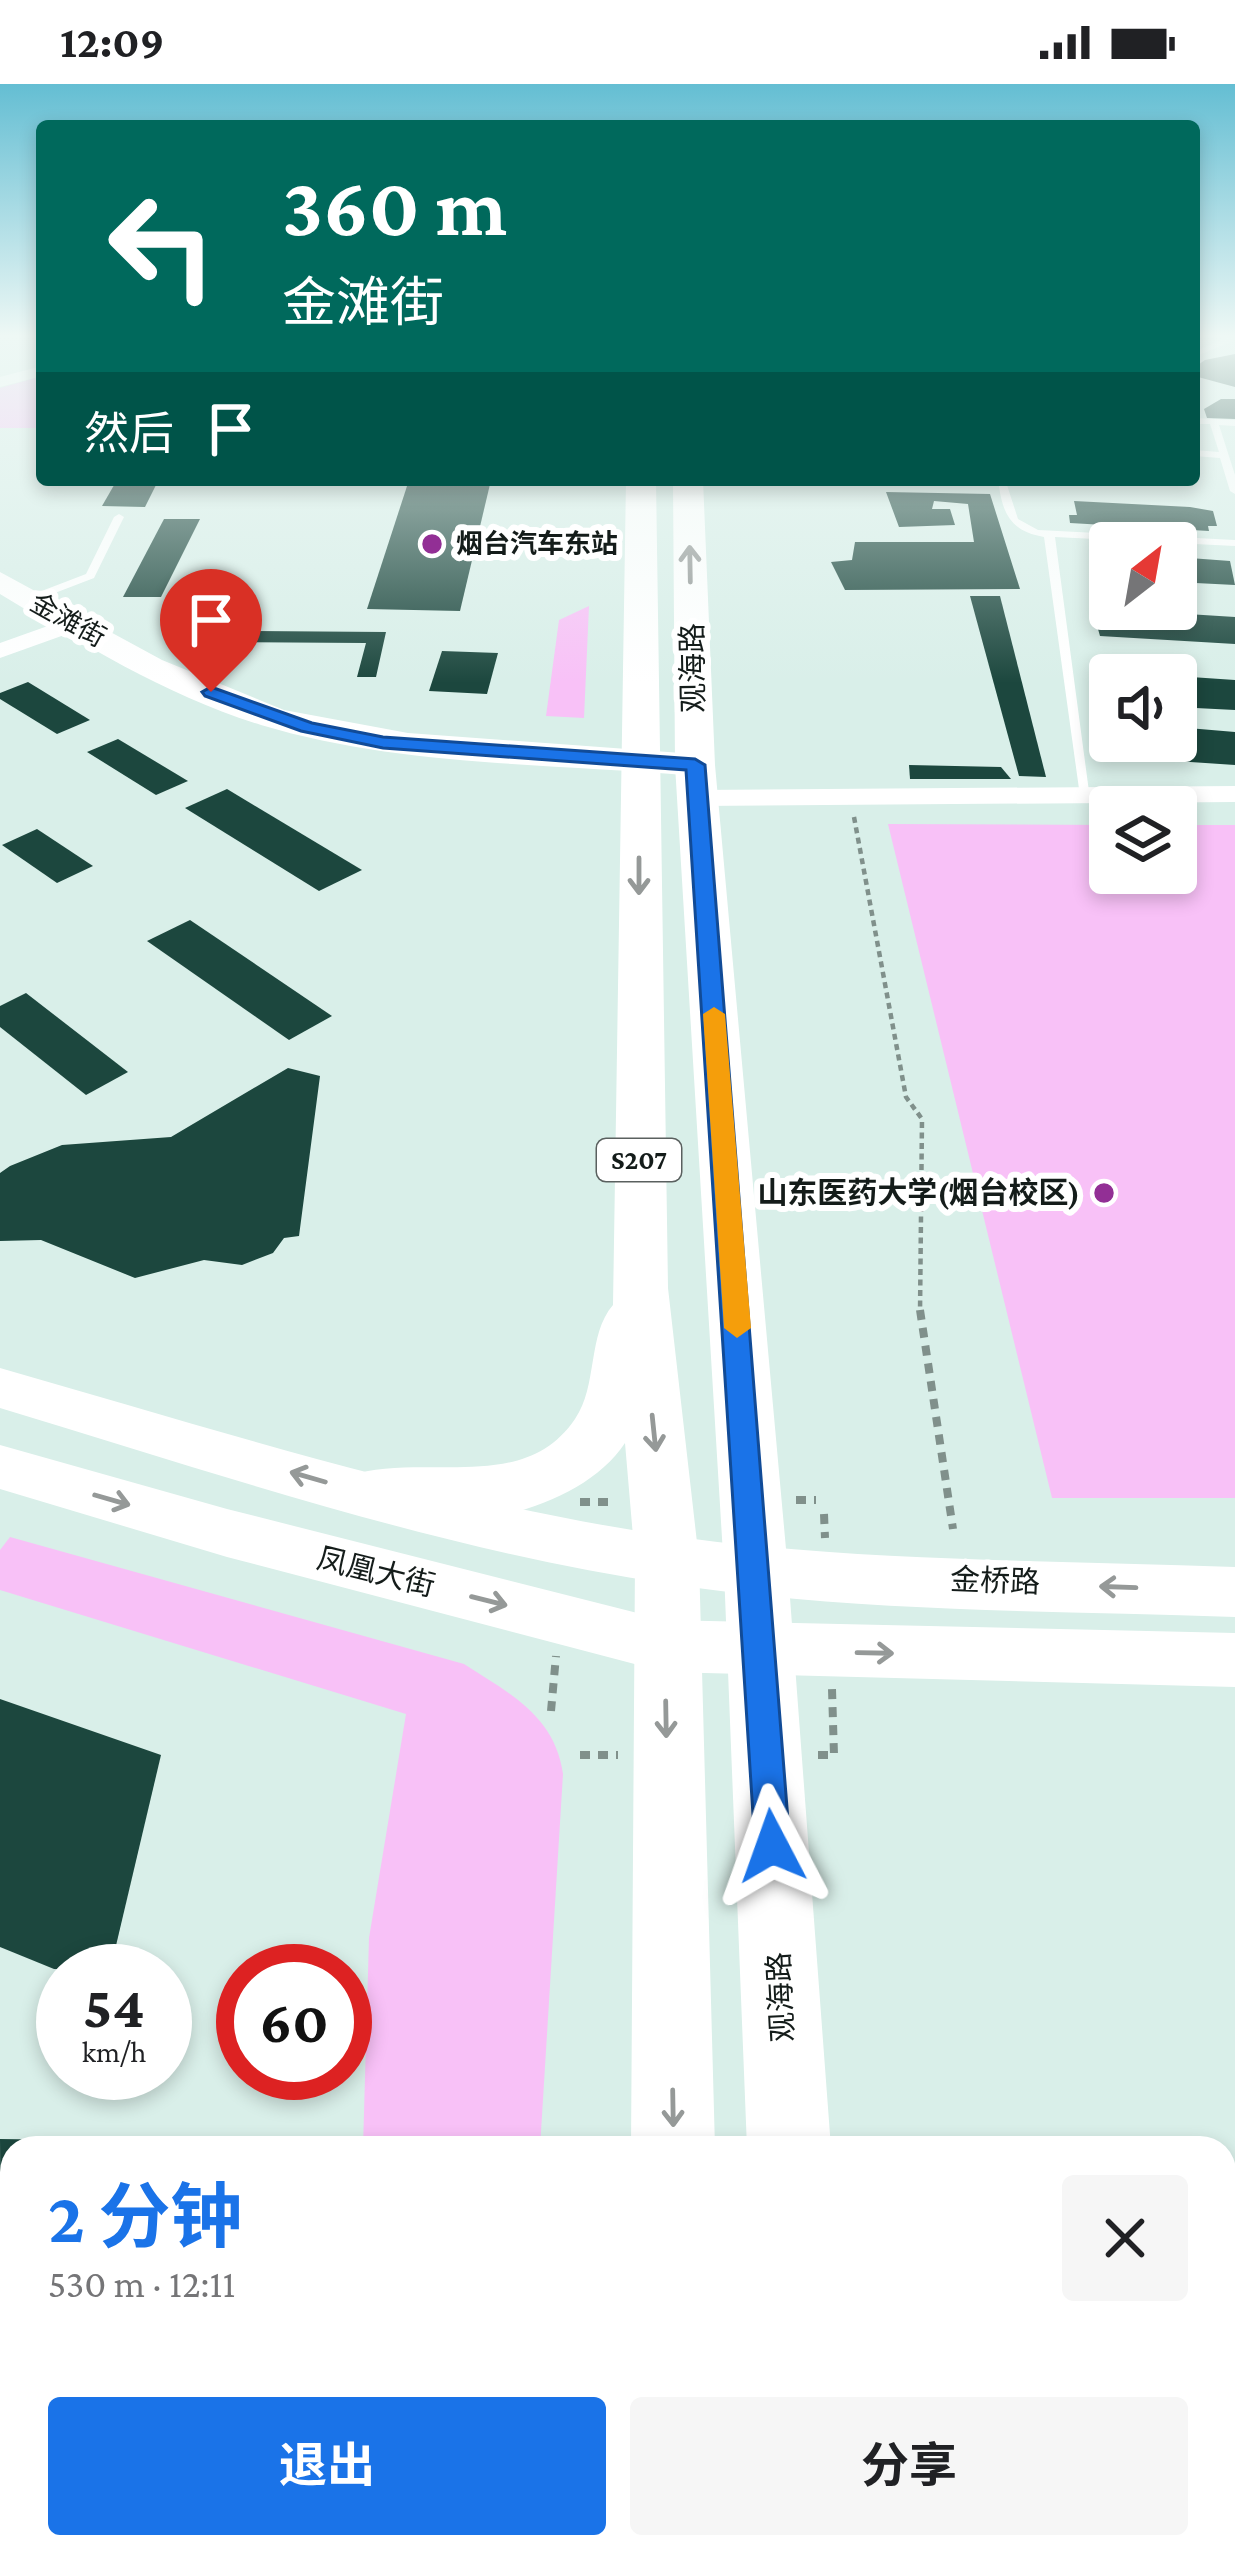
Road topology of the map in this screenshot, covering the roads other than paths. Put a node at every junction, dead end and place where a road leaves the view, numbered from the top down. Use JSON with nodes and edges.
{"nodes":[{"id":1,"x":1200,"y":452,"type":"edge"},
{"id":2,"x":1221,"y":454,"type":"joint"},
{"id":3,"x":641,"y":486,"type":"edge"},
{"id":4,"x":688,"y":486,"type":"edge"},
{"id":5,"x":1003,"y":486,"type":"edge"},
{"id":6,"x":1235,"y":490,"type":"edge"},
{"id":7,"x":119,"y":517,"type":"dead end"},
{"id":8,"x":1049,"y":534,"type":"junction"},
{"id":9,"x":1235,"y":544,"type":"edge"},
{"id":10,"x":0,"y":581,"type":"edge"},
{"id":11,"x":30,"y":599,"type":"junction"},
{"id":12,"x":73,"y":624,"type":"junction"},
{"id":13,"x":0,"y":651,"type":"edge"},
{"id":14,"x":639,"y":759,"type":"junction"},
{"id":15,"x":697,"y":782,"type":"junction"},
{"id":16,"x":1235,"y":794,"type":"edge"},
{"id":17,"x":1086,"y":796,"type":"junction"},
{"id":18,"x":640,"y":1288,"type":"junction"},
{"id":19,"x":0,"y":1388,"type":"edge"},
{"id":20,"x":0,"y":1467,"type":"edge"},
{"id":21,"x":371,"y":1494,"type":"junction"},
{"id":22,"x":668,"y":1560,"type":"junction"},
{"id":23,"x":756,"y":1571,"type":"junction"},
{"id":24,"x":1235,"y":1592,"type":"edge"},
{"id":25,"x":665,"y":1646,"type":"junction"},
{"id":26,"x":758,"y":1651,"type":"junction"},
{"id":27,"x":1235,"y":1660,"type":"edge"},
{"id":28,"x":673,"y":2136,"type":"edge"},
{"id":29,"x":788,"y":2136,"type":"edge"}],
"edges":[{"from":1,"to":2,"type":"lane"},
{"from":2,"to":6,"type":"lane"},
{"from":3,"to":14,"type":"main road","name":"观海路","number":"S207"},
{"from":15,"to":4,"type":"main road","name":"观海路","number":"S207","one_way":true},
{"from":5,"to":8,"type":"lane"},
{"from":7,"to":11,"type":"lane"},
{"from":8,"to":9,"type":"lane"},
{"from":8,"to":17,"type":"lane"},
{"from":10,"to":11,"type":"street","name":"金滩街"},
{"from":11,"to":12,"type":"street","name":"金滩街"},
{"from":12,"to":13,"type":"street"},
{"from":12,"to":14,"type":"street","name":"金滩街"},
{"from":14,"to":15,"type":"street","name":"金滩街"},
{"from":14,"to":18,"type":"main road","name":"观海路","number":"S207","one_way":true},
{"from":15,"to":17,"type":"street"},
{"from":15,"to":23,"type":"main road","name":"观海路","number":"S207"},
{"from":16,"to":17,"type":"street"},
{"from":18,"to":21,"type":"main road"},
{"from":18,"to":22,"type":"main road","name":"观海路","number":"S207","one_way":true},
{"from":21,"to":19,"type":"street","one_way":true},
{"from":20,"to":25,"type":"street","name":"凤凰大街","one_way":true},
{"from":21,"to":22,"type":"street"},
{"from":22,"to":23,"type":"street"},
{"from":22,"to":25,"type":"main road","name":"观海路","number":"S207"},
{"from":24,"to":23,"type":"street","name":"金桥路","one_way":true},
{"from":23,"to":26,"type":"main road","name":"观海路","number":"S207"},
{"from":25,"to":26,"type":"street","name":"凤凰大街"},
{"from":25,"to":28,"type":"main road","name":"观海路","number":"S207","one_way":true},
{"from":26,"to":27,"type":"street","one_way":true},
{"from":26,"to":29,"type":"main road","name":"观海路","number":"S207"}]}
